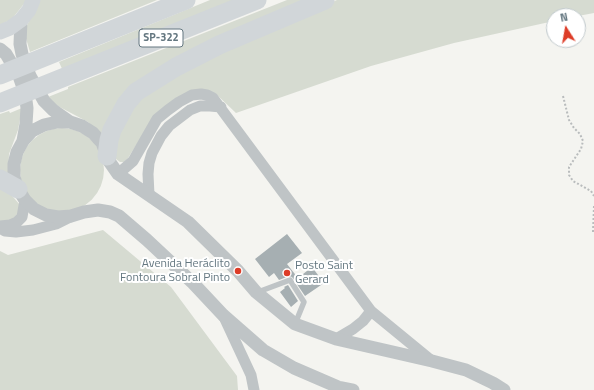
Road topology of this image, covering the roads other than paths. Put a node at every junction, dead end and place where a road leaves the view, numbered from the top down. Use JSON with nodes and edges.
{"nodes":[{"id":1,"x":33,"y":0,"type":"edge"},
{"id":2,"x":186,"y":0,"type":"edge"},
{"id":3,"x":256,"y":0,"type":"edge"},
{"id":4,"x":324,"y":0,"type":"edge"},
{"id":5,"x":21,"y":20,"type":"junction"},
{"id":6,"x":0,"y":32,"type":"edge"},
{"id":7,"x":0,"y":49,"type":"edge"},
{"id":8,"x":0,"y":75,"type":"edge"},
{"id":9,"x":0,"y":103,"type":"edge"},
{"id":10,"x":221,"y":107,"type":"junction"},
{"id":11,"x":70,"y":122,"type":"junction"},
{"id":12,"x":23,"y":140,"type":"junction"},
{"id":13,"x":108,"y":158,"type":"junction"},
{"id":14,"x":118,"y":174,"type":"junction"},
{"id":15,"x":0,"y":179,"type":"edge"},
{"id":16,"x":21,"y":195,"type":"junction"},
{"id":17,"x":150,"y":195,"type":"junction"},
{"id":18,"x":71,"y":216,"type":"junction"},
{"id":19,"x":0,"y":227,"type":"edge"},
{"id":20,"x":256,"y":292,"type":"junction"},
{"id":21,"x":371,"y":310,"type":"junction"},
{"id":22,"x":223,"y":315,"type":"junction"},
{"id":23,"x":295,"y":324,"type":"junction"},
{"id":24,"x":336,"y":339,"type":"junction"},
{"id":25,"x":432,"y":361,"type":"junction"},
{"id":26,"x":335,"y":388,"type":"edge"},
{"id":27,"x":254,"y":390,"type":"edge"},
{"id":28,"x":353,"y":390,"type":"edge"},
{"id":29,"x":504,"y":390,"type":"edge"}],
"edges":[{"from":1,"to":5,"type":"main road"},
{"from":2,"to":8,"type":"highway","number":"SP-322"},
{"from":3,"to":9,"type":"highway","number":"SP-322"},
{"from":4,"to":13,"type":"highway"},
{"from":5,"to":6,"type":"main road"},
{"from":5,"to":11,"type":"street"},
{"from":7,"to":12,"type":"street"},
{"from":10,"to":14,"type":"street"},
{"from":10,"to":17,"type":"street"},
{"from":10,"to":21,"type":"street"},
{"from":11,"to":12,"type":"street"},
{"from":11,"to":13,"type":"street"},
{"from":12,"to":16,"type":"street"},
{"from":13,"to":14,"type":"street"},
{"from":14,"to":17,"type":"street"},
{"from":15,"to":16,"type":"highway"},
{"from":16,"to":18,"type":"street"},
{"from":16,"to":19,"type":"street"},
{"from":17,"to":20,"type":"street"},
{"from":18,"to":19,"type":"street"},
{"from":18,"to":22,"type":"street"},
{"from":20,"to":23,"type":"street"},
{"from":20,"to":23,"type":"lane"},
{"from":21,"to":24,"type":"street"},
{"from":21,"to":25,"type":"street"},
{"from":22,"to":26,"type":"street"},
{"from":22,"to":27,"type":"street"},
{"from":23,"to":24,"type":"street"},
{"from":24,"to":25,"type":"street"},
{"from":25,"to":29,"type":"street"},
{"from":26,"to":28,"type":"street"}]}
